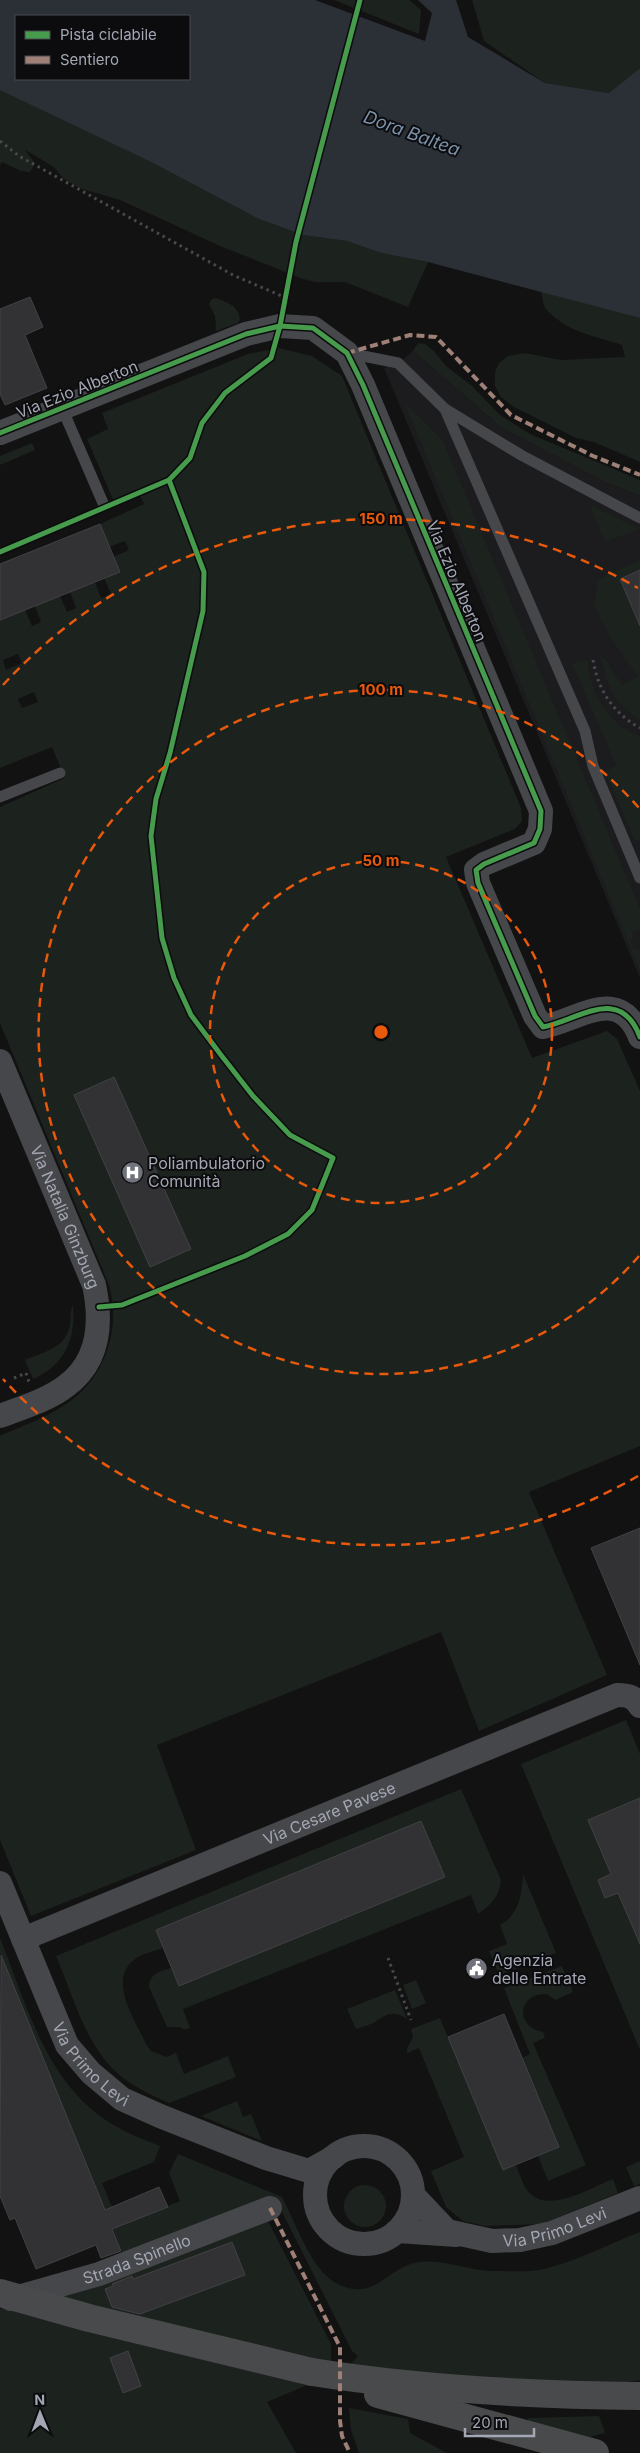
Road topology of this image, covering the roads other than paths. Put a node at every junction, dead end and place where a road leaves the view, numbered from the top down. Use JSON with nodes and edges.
{"nodes":[{"id":1,"x":347,"y":353,"type":"junction"},
{"id":2,"x":62,"y":408,"type":"junction"},
{"id":3,"x":446,"y":409,"type":"junction"},
{"id":4,"x":0,"y":433,"type":"edge"},
{"id":5,"x":100,"y":507,"type":"road end"},
{"id":6,"x":640,"y":518,"type":"edge"},
{"id":7,"x":60,"y":773,"type":"dead end"},
{"id":8,"x":0,"y":797,"type":"edge"},
{"id":9,"x":640,"y":878,"type":"edge"},
{"id":10,"x":640,"y":1037,"type":"edge"},
{"id":11,"x":0,"y":1061,"type":"edge"},
{"id":12,"x":0,"y":1416,"type":"edge"},
{"id":13,"x":638,"y":1703,"type":"edge"},
{"id":14,"x":0,"y":1883,"type":"edge"},
{"id":15,"x":22,"y":1939,"type":"junction"},
{"id":16,"x":334,"y":2156,"type":"junction"},
{"id":17,"x":266,"y":2158,"type":"junction"},
{"id":18,"x":315,"y":2195,"type":"junction"},
{"id":19,"x":413,"y":2195,"type":"junction"},
{"id":20,"x":640,"y":2198,"type":"edge"},
{"id":21,"x":270,"y":2208,"type":"dead end"},
{"id":22,"x":397,"y":2231,"type":"junction"},
{"id":23,"x":467,"y":2236,"type":"junction"},
{"id":24,"x":0,"y":2294,"type":"edge"},
{"id":25,"x":0,"y":2302,"type":"edge"},
{"id":26,"x":640,"y":2388,"type":"edge"},
{"id":27,"x":381,"y":2389,"type":"junction"},
{"id":28,"x":575,"y":2396,"type":"junction"},
{"id":29,"x":640,"y":2396,"type":"edge"},
{"id":30,"x":426,"y":2408,"type":"junction"},
{"id":31,"x":543,"y":2453,"type":"edge"},
{"id":32,"x":595,"y":2453,"type":"edge"}],
"edges":[{"from":1,"to":2,"type":"street","name":"Via Ezio Alberton"},
{"from":1,"to":3,"type":"lane"},
{"from":1,"to":10,"type":"street","name":"Via Ezio Alberton"},
{"from":2,"to":4,"type":"street","name":"Via Ezio Alberton"},
{"from":2,"to":5,"type":"lane"},
{"from":3,"to":6,"type":"lane"},
{"from":3,"to":9,"type":"lane"},
{"from":7,"to":8,"type":"lane"},
{"from":11,"to":12,"type":"street","name":"Via Natalia Ginzburg"},
{"from":13,"to":15,"type":"street","name":"Via Cesare Pavese"},
{"from":14,"to":15,"type":"street","name":"Via Primo Levi"},
{"from":15,"to":17,"type":"street","name":"Via Primo Levi"},
{"from":16,"to":17,"type":"street","name":"Via Primo Levi"},
{"from":16,"to":18,"type":"street"},
{"from":16,"to":19,"type":"street"},
{"from":17,"to":18,"type":"street","name":"Via Primo Levi"},
{"from":18,"to":22,"type":"street"},
{"from":19,"to":22,"type":"street"},
{"from":19,"to":23,"type":"street","name":"Via Primo Levi"},
{"from":20,"to":23,"type":"street","name":"Via Primo Levi"},
{"from":21,"to":25,"type":"street","name":"Strada Spinello"},
{"from":22,"to":23,"type":"street","name":"Via Primo Levi"},
{"from":24,"to":27,"type":"main road","bridge":true},
{"from":26,"to":28,"type":"main road"},
{"from":27,"to":28,"type":"main road"},
{"from":27,"to":30,"type":"main road"},
{"from":28,"to":29,"type":"main road"},
{"from":30,"to":31,"type":"main road"},
{"from":30,"to":32,"type":"main road"}]}
